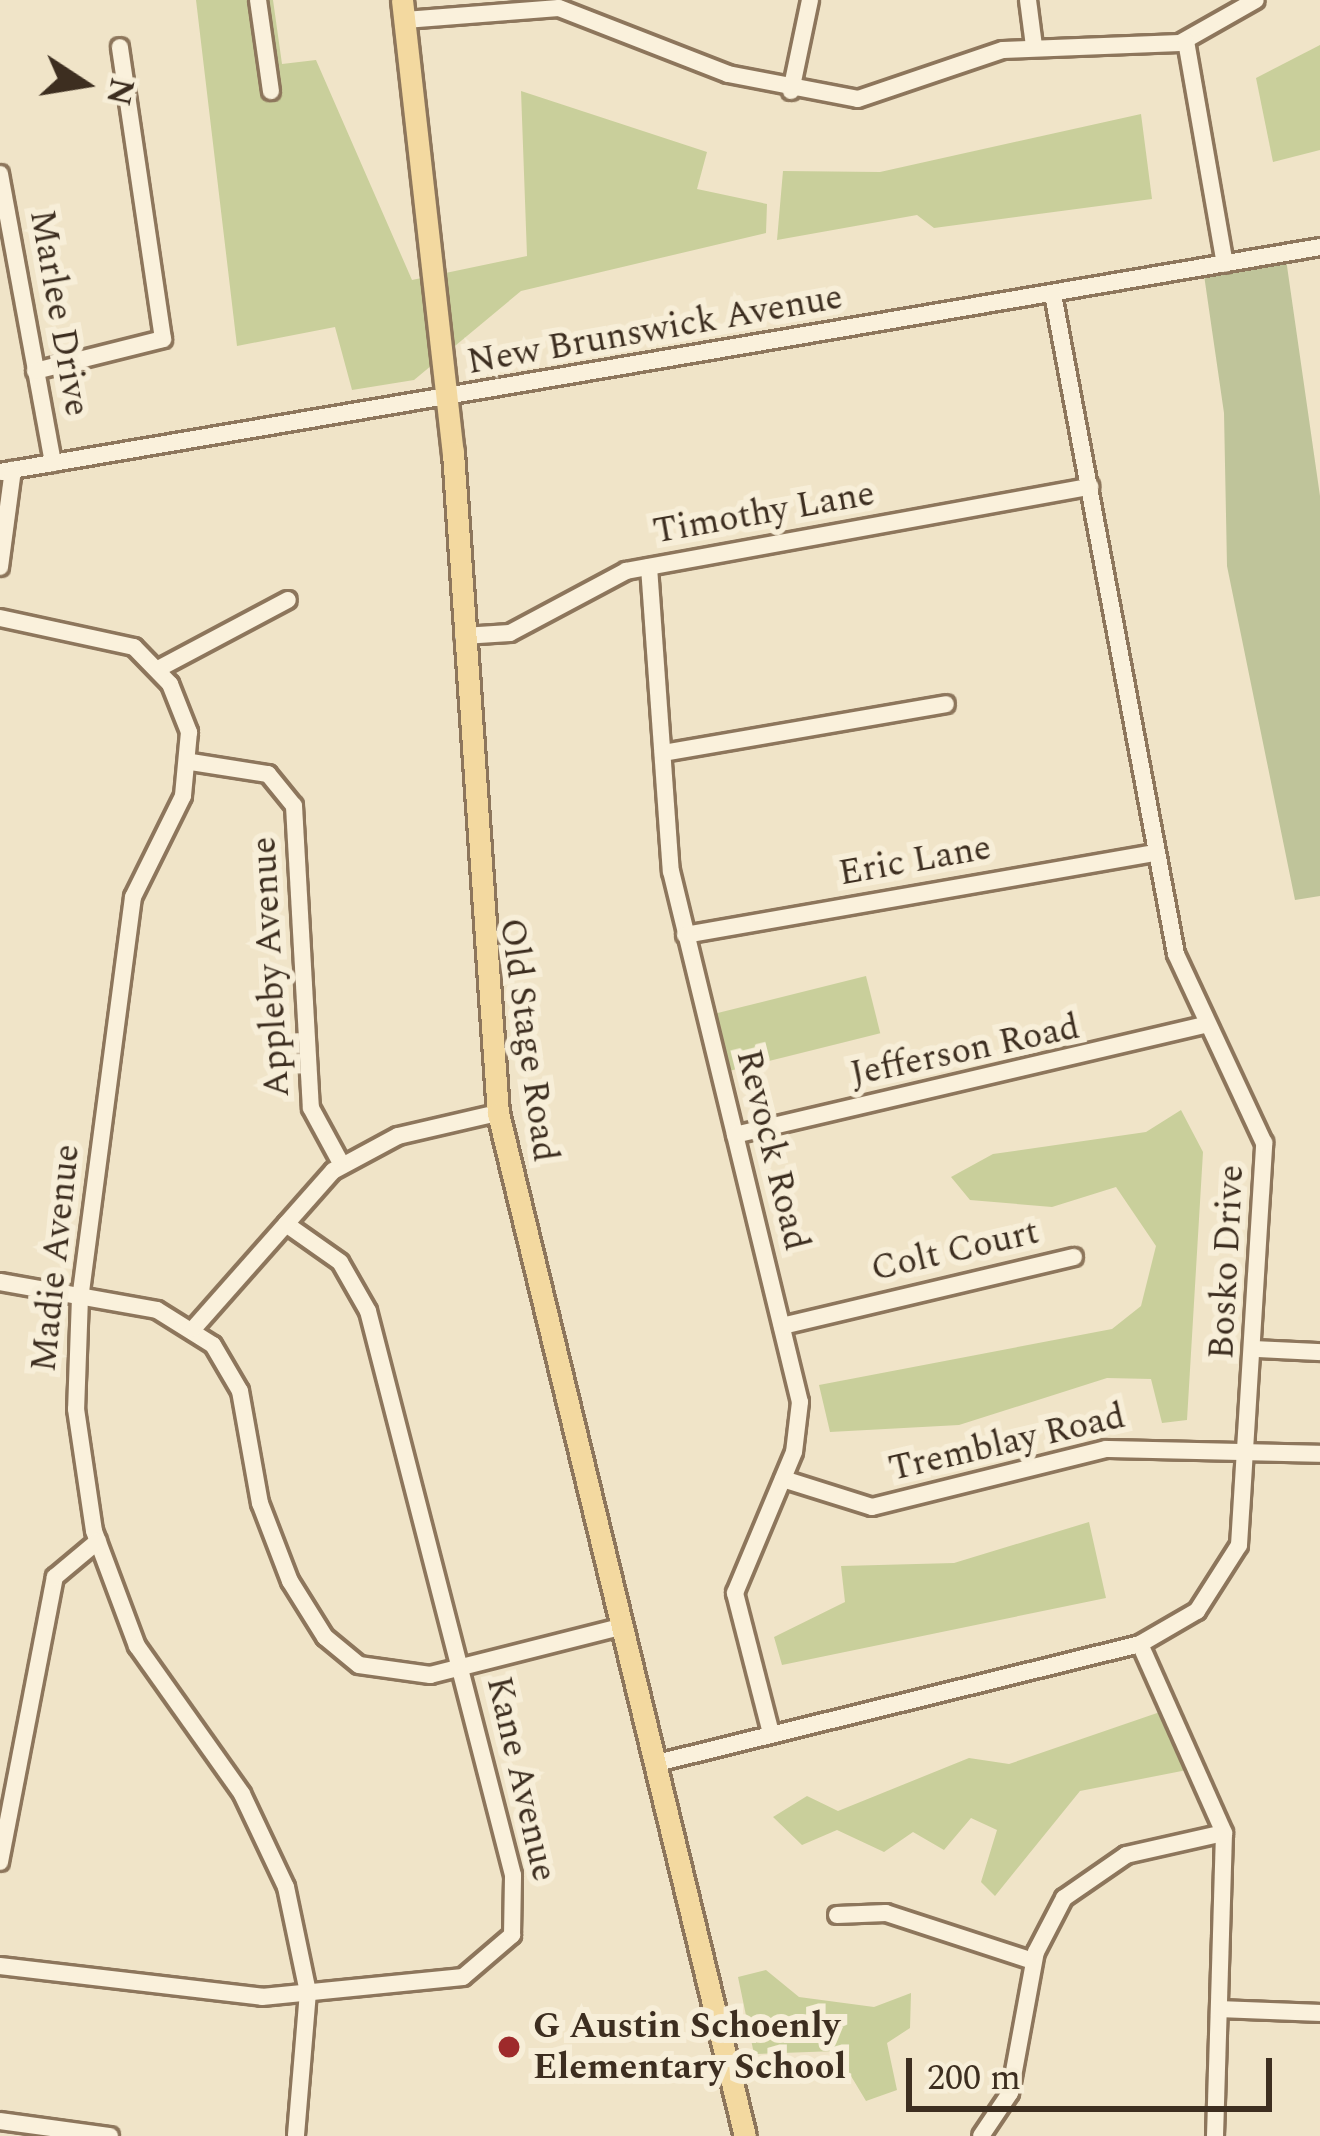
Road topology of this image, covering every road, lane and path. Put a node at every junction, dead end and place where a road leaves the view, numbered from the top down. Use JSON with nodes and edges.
{"nodes":[{"id":1,"x":257,"y":0,"type":"edge"},
{"id":2,"x":810,"y":0,"type":"edge"},
{"id":3,"x":1028,"y":0,"type":"edge"},
{"id":4,"x":1256,"y":0,"type":"edge"},
{"id":5,"x":403,"y":10,"type":"edge"},
{"id":6,"x":1186,"y":41,"type":"junction"},
{"id":7,"x":1034,"y":46,"type":"junction"},
{"id":8,"x":120,"y":47,"type":"dead end"},
{"id":9,"x":271,"y":91,"type":"dead end"},
{"id":10,"x":791,"y":92,"type":"junction"},
{"id":11,"x":0,"y":174,"type":"edge"},
{"id":12,"x":1320,"y":247,"type":"edge"},
{"id":13,"x":1225,"y":264,"type":"junction"},
{"id":14,"x":1053,"y":295,"type":"junction"},
{"id":15,"x":35,"y":371,"type":"junction"},
{"id":16,"x":448,"y":398,"type":"junction"},
{"id":17,"x":53,"y":463,"type":"junction"},
{"id":18,"x":6,"y":471,"type":"edge"},
{"id":19,"x":1090,"y":488,"type":"junction"},
{"id":20,"x":0,"y":567,"type":"edge"},
{"id":21,"x":649,"y":567,"type":"junction"},
{"id":22,"x":288,"y":600,"type":"dead end"},
{"id":23,"x":0,"y":618,"type":"edge"},
{"id":24,"x":463,"y":636,"type":"junction"},
{"id":25,"x":158,"y":668,"type":"junction"},
{"id":26,"x":946,"y":704,"type":"dead end"},
{"id":27,"x":664,"y":753,"type":"junction"},
{"id":28,"x":190,"y":762,"type":"junction"},
{"id":29,"x":1156,"y":853,"type":"junction"},
{"id":30,"x":685,"y":934,"type":"junction"},
{"id":31,"x":1207,"y":1024,"type":"junction"},
{"id":32,"x":498,"y":1114,"type":"junction"},
{"id":33,"x":735,"y":1135,"type":"junction"},
{"id":34,"x":342,"y":1165,"type":"junction"},
{"id":35,"x":286,"y":1224,"type":"junction"},
{"id":36,"x":1074,"y":1257,"type":"dead end"},
{"id":37,"x":0,"y":1282,"type":"edge"},
{"id":38,"x":80,"y":1297,"type":"junction"},
{"id":39,"x":782,"y":1326,"type":"junction"},
{"id":40,"x":194,"y":1328,"type":"junction"},
{"id":41,"x":1256,"y":1349,"type":"junction"},
{"id":42,"x":1320,"y":1352,"type":"edge"},
{"id":43,"x":1250,"y":1450,"type":"junction"},
{"id":44,"x":1320,"y":1454,"type":"edge"},
{"id":45,"x":783,"y":1479,"type":"junction"},
{"id":46,"x":98,"y":1541,"type":"junction"},
{"id":47,"x":620,"y":1627,"type":"junction"},
{"id":48,"x":1140,"y":1643,"type":"junction"},
{"id":49,"x":461,"y":1668,"type":"junction"},
{"id":50,"x":771,"y":1733,"type":"junction"},
{"id":51,"x":653,"y":1764,"type":"junction"},
{"id":52,"x":1224,"y":1833,"type":"junction"},
{"id":53,"x":0,"y":1862,"type":"edge"},
{"id":54,"x":837,"y":1915,"type":"dead end"},
{"id":55,"x":1034,"y":1961,"type":"junction"},
{"id":56,"x":0,"y":1966,"type":"edge"},
{"id":57,"x":308,"y":1992,"type":"junction"},
{"id":58,"x":1220,"y":2009,"type":"junction"},
{"id":59,"x":1320,"y":2013,"type":"edge"},
{"id":60,"x":0,"y":2121,"type":"edge"},
{"id":61,"x":75,"y":2133,"type":"edge"},
{"id":62,"x":110,"y":2136,"type":"edge"},
{"id":63,"x":296,"y":2136,"type":"edge"},
{"id":64,"x":746,"y":2136,"type":"edge"},
{"id":65,"x":982,"y":2136,"type":"edge"},
{"id":66,"x":1215,"y":2136,"type":"edge"}],
"edges":[{"from":1,"to":9,"type":"street"},
{"from":2,"to":10,"type":"street"},
{"from":3,"to":7,"type":"street"},
{"from":4,"to":6,"type":"street"},
{"from":5,"to":10,"type":"street"},
{"from":5,"to":16,"type":"main road","name":"Old Stage Road"},
{"from":6,"to":7,"type":"street"},
{"from":6,"to":13,"type":"street"},
{"from":7,"to":10,"type":"street"},
{"from":8,"to":15,"type":"street"},
{"from":11,"to":15,"type":"street","name":"Marlee Drive"},
{"from":12,"to":13,"type":"street","name":"New Brunswick Avenue"},
{"from":13,"to":14,"type":"street","name":"New Brunswick Avenue"},
{"from":14,"to":16,"type":"street","name":"New Brunswick Avenue"},
{"from":14,"to":19,"type":"street","name":"Bosko Drive"},
{"from":15,"to":17,"type":"street","name":"Marlee Drive"},
{"from":16,"to":17,"type":"street","name":"New Brunswick Avenue"},
{"from":16,"to":24,"type":"main road","name":"Old Stage Road"},
{"from":17,"to":18,"type":"street","name":"New Brunswick Avenue"},
{"from":18,"to":20,"type":"street"},
{"from":19,"to":21,"type":"street","name":"Timothy Lane"},
{"from":19,"to":29,"type":"street","name":"Bosko Drive"},
{"from":21,"to":24,"type":"street","name":"Timothy Lane"},
{"from":21,"to":27,"type":"street","name":"Revock Road"},
{"from":22,"to":25,"type":"street"},
{"from":23,"to":25,"type":"street"},
{"from":24,"to":32,"type":"main road","name":"Old Stage Road"},
{"from":25,"to":28,"type":"street"},
{"from":26,"to":27,"type":"street"},
{"from":27,"to":30,"type":"street","name":"Revock Road"},
{"from":28,"to":34,"type":"street","name":"Appleby Avenue"},
{"from":28,"to":38,"type":"street","name":"Madie Avenue"},
{"from":29,"to":30,"type":"street","name":"Eric Lane"},
{"from":29,"to":31,"type":"street","name":"Bosko Drive"},
{"from":30,"to":33,"type":"street","name":"Revock Road"},
{"from":31,"to":33,"type":"street","name":"Jefferson Road"},
{"from":31,"to":41,"type":"street","name":"Bosko Drive"},
{"from":32,"to":34,"type":"street"},
{"from":32,"to":47,"type":"main road","name":"Old Stage Road"},
{"from":33,"to":39,"type":"street","name":"Revock Road"},
{"from":34,"to":35,"type":"street"},
{"from":35,"to":40,"type":"street"},
{"from":35,"to":49,"type":"street","name":"Kane Avenue"},
{"from":36,"to":39,"type":"street","name":"Colt Court"},
{"from":37,"to":38,"type":"street"},
{"from":38,"to":40,"type":"street"},
{"from":38,"to":46,"type":"street","name":"Madie Avenue"},
{"from":39,"to":45,"type":"street","name":"Revock Road"},
{"from":40,"to":49,"type":"street"},
{"from":41,"to":42,"type":"street"},
{"from":41,"to":43,"type":"street","name":"Bosko Drive"},
{"from":43,"to":44,"type":"street","name":"Tremblay Road"},
{"from":43,"to":45,"type":"street","name":"Tremblay Road"},
{"from":43,"to":48,"type":"street","name":"Bosko Drive"},
{"from":45,"to":50,"type":"street","name":"Revock Road"},
{"from":46,"to":53,"type":"street"},
{"from":46,"to":57,"type":"street","name":"Madie Avenue"},
{"from":47,"to":49,"type":"street"},
{"from":47,"to":51,"type":"main road","name":"Old Stage Road"},
{"from":48,"to":50,"type":"street","name":"Bosko Drive"},
{"from":48,"to":52,"type":"street"},
{"from":49,"to":57,"type":"street","name":"Kane Avenue"},
{"from":50,"to":51,"type":"street","name":"Bosko Drive"},
{"from":51,"to":64,"type":"main road","name":"Old Stage Road"},
{"from":52,"to":55,"type":"street"},
{"from":52,"to":58,"type":"street"},
{"from":54,"to":55,"type":"street"},
{"from":55,"to":65,"type":"street"},
{"from":56,"to":57,"type":"street","name":"Kane Avenue"},
{"from":57,"to":63,"type":"street","name":"Madie Avenue"},
{"from":58,"to":59,"type":"street"},
{"from":58,"to":66,"type":"street"},
{"from":60,"to":61,"type":"street"},
{"from":61,"to":62,"type":"street"}]}
